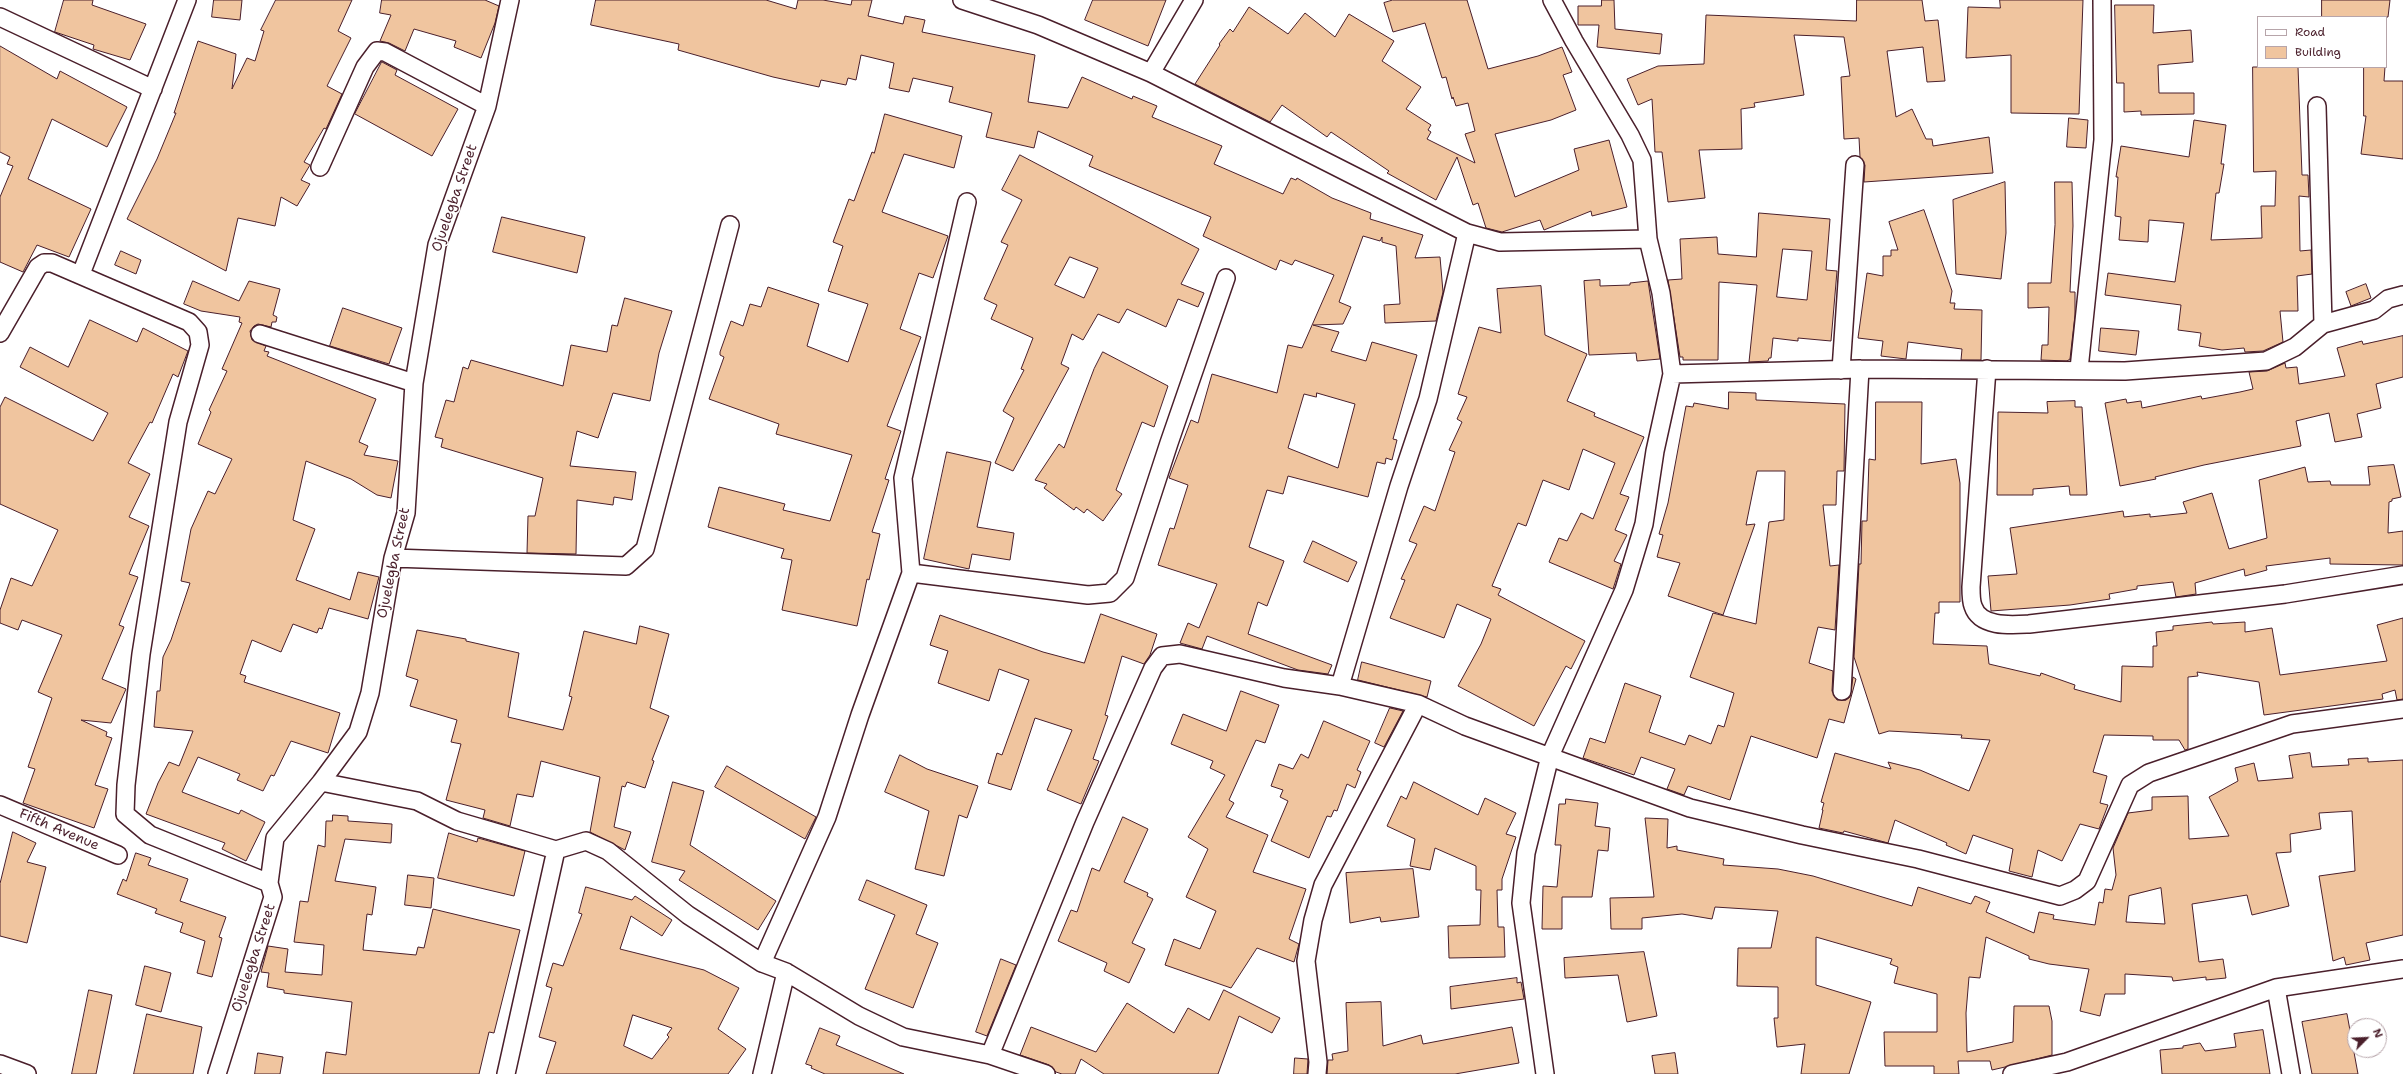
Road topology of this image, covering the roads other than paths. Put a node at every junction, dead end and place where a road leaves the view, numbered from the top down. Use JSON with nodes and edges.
{"nodes":[{"id":1,"x":187,"y":0,"type":"edge"},
{"id":2,"x":510,"y":0,"type":"edge"},
{"id":3,"x":962,"y":0,"type":"edge"},
{"id":4,"x":1194,"y":0,"type":"edge"},
{"id":5,"x":1552,"y":0,"type":"edge"},
{"id":6,"x":2102,"y":0,"type":"edge"},
{"id":7,"x":0,"y":17,"type":"edge"},
{"id":8,"x":1151,"y":72,"type":"junction"},
{"id":9,"x":154,"y":90,"type":"junction"},
{"id":10,"x":487,"y":106,"type":"junction"},
{"id":11,"x":2317,"y":106,"type":"dead end"},
{"id":12,"x":1855,"y":164,"type":"dead end"},
{"id":13,"x":320,"y":167,"type":"dead end"},
{"id":14,"x":967,"y":202,"type":"dead end"},
{"id":15,"x":730,"y":225,"type":"dead end"},
{"id":16,"x":1467,"y":233,"type":"junction"},
{"id":17,"x":1648,"y":239,"type":"junction"},
{"id":18,"x":81,"y":274,"type":"junction"},
{"id":19,"x":1226,"y":278,"type":"dead end"},
{"id":20,"x":2403,"y":295,"type":"edge"},
{"id":21,"x":2323,"y":324,"type":"junction"},
{"id":22,"x":0,"y":333,"type":"edge"},
{"id":23,"x":260,"y":334,"type":"dead end"},
{"id":24,"x":1860,"y":369,"type":"junction"},
{"id":25,"x":1987,"y":369,"type":"junction"},
{"id":26,"x":2079,"y":369,"type":"junction"},
{"id":27,"x":1840,"y":370,"type":"junction"},
{"id":28,"x":1672,"y":374,"type":"junction"},
{"id":29,"x":414,"y":383,"type":"junction"},
{"id":30,"x":393,"y":558,"type":"junction"},
{"id":31,"x":911,"y":573,"type":"junction"},
{"id":32,"x":2403,"y":574,"type":"edge"},
{"id":33,"x":1340,"y":686,"type":"junction"},
{"id":34,"x":1842,"y":691,"type":"dead end"},
{"id":35,"x":1418,"y":704,"type":"junction"},
{"id":36,"x":2403,"y":709,"type":"edge"},
{"id":37,"x":1550,"y":756,"type":"junction"},
{"id":38,"x":321,"y":782,"type":"junction"},
{"id":39,"x":0,"y":805,"type":"edge"},
{"id":40,"x":556,"y":850,"type":"junction"},
{"id":41,"x":118,"y":855,"type":"dead end"},
{"id":42,"x":269,"y":883,"type":"junction"},
{"id":43,"x":762,"y":963,"type":"junction"},
{"id":44,"x":2403,"y":969,"type":"edge"},
{"id":45,"x":786,"y":972,"type":"junction"},
{"id":46,"x":2276,"y":988,"type":"junction"},
{"id":47,"x":990,"y":1055,"type":"junction"},
{"id":48,"x":0,"y":1064,"type":"edge"},
{"id":49,"x":27,"y":1074,"type":"edge"},
{"id":50,"x":216,"y":1074,"type":"edge"},
{"id":51,"x":506,"y":1074,"type":"edge"},
{"id":52,"x":762,"y":1074,"type":"edge"},
{"id":53,"x":1045,"y":1074,"type":"edge"},
{"id":54,"x":1317,"y":1074,"type":"edge"},
{"id":55,"x":1545,"y":1074,"type":"edge"},
{"id":56,"x":2012,"y":1074,"type":"edge"},
{"id":57,"x":2291,"y":1074,"type":"edge"}],
"edges":[{"from":1,"to":9,"type":"street"},
{"from":2,"to":10,"type":"street","name":"Ojuelegba Street"},
{"from":3,"to":8,"type":"street"},
{"from":4,"to":8,"type":"street"},
{"from":5,"to":17,"type":"street"},
{"from":6,"to":26,"type":"street"},
{"from":7,"to":9,"type":"street"},
{"from":8,"to":16,"type":"street"},
{"from":9,"to":18,"type":"street"},
{"from":10,"to":13,"type":"street"},
{"from":10,"to":29,"type":"street","name":"Ojuelegba Street"},
{"from":11,"to":21,"type":"street"},
{"from":12,"to":27,"type":"street"},
{"from":14,"to":31,"type":"street"},
{"from":15,"to":30,"type":"street"},
{"from":16,"to":17,"type":"street"},
{"from":16,"to":33,"type":"street"},
{"from":17,"to":28,"type":"street"},
{"from":18,"to":22,"type":"street"},
{"from":18,"to":42,"type":"street"},
{"from":19,"to":31,"type":"street"},
{"from":20,"to":21,"type":"street"},
{"from":21,"to":26,"type":"street"},
{"from":23,"to":29,"type":"street"},
{"from":24,"to":25,"type":"street"},
{"from":24,"to":27,"type":"street"},
{"from":24,"to":34,"type":"street"},
{"from":25,"to":26,"type":"street"},
{"from":25,"to":32,"type":"street"},
{"from":27,"to":28,"type":"street"},
{"from":28,"to":37,"type":"street"},
{"from":29,"to":30,"type":"street","name":"Ojuelegba Street"},
{"from":30,"to":38,"type":"street","name":"Ojuelegba Street"},
{"from":31,"to":43,"type":"street"},
{"from":33,"to":35,"type":"street"},
{"from":33,"to":47,"type":"street"},
{"from":35,"to":37,"type":"street"},
{"from":35,"to":54,"type":"street"},
{"from":36,"to":37,"type":"street"},
{"from":37,"to":55,"type":"street"},
{"from":38,"to":40,"type":"street"},
{"from":38,"to":42,"type":"street","name":"Ojuelegba Street"},
{"from":39,"to":41,"type":"street","name":"Fifth Avenue"},
{"from":40,"to":43,"type":"street"},
{"from":40,"to":51,"type":"street"},
{"from":42,"to":50,"type":"street","name":"Ojuelegba Street"},
{"from":43,"to":45,"type":"street"},
{"from":44,"to":46,"type":"street"},
{"from":45,"to":47,"type":"street"},
{"from":45,"to":52,"type":"street"},
{"from":46,"to":56,"type":"street"},
{"from":46,"to":57,"type":"street"},
{"from":47,"to":53,"type":"street"},
{"from":48,"to":49,"type":"street"}]}
